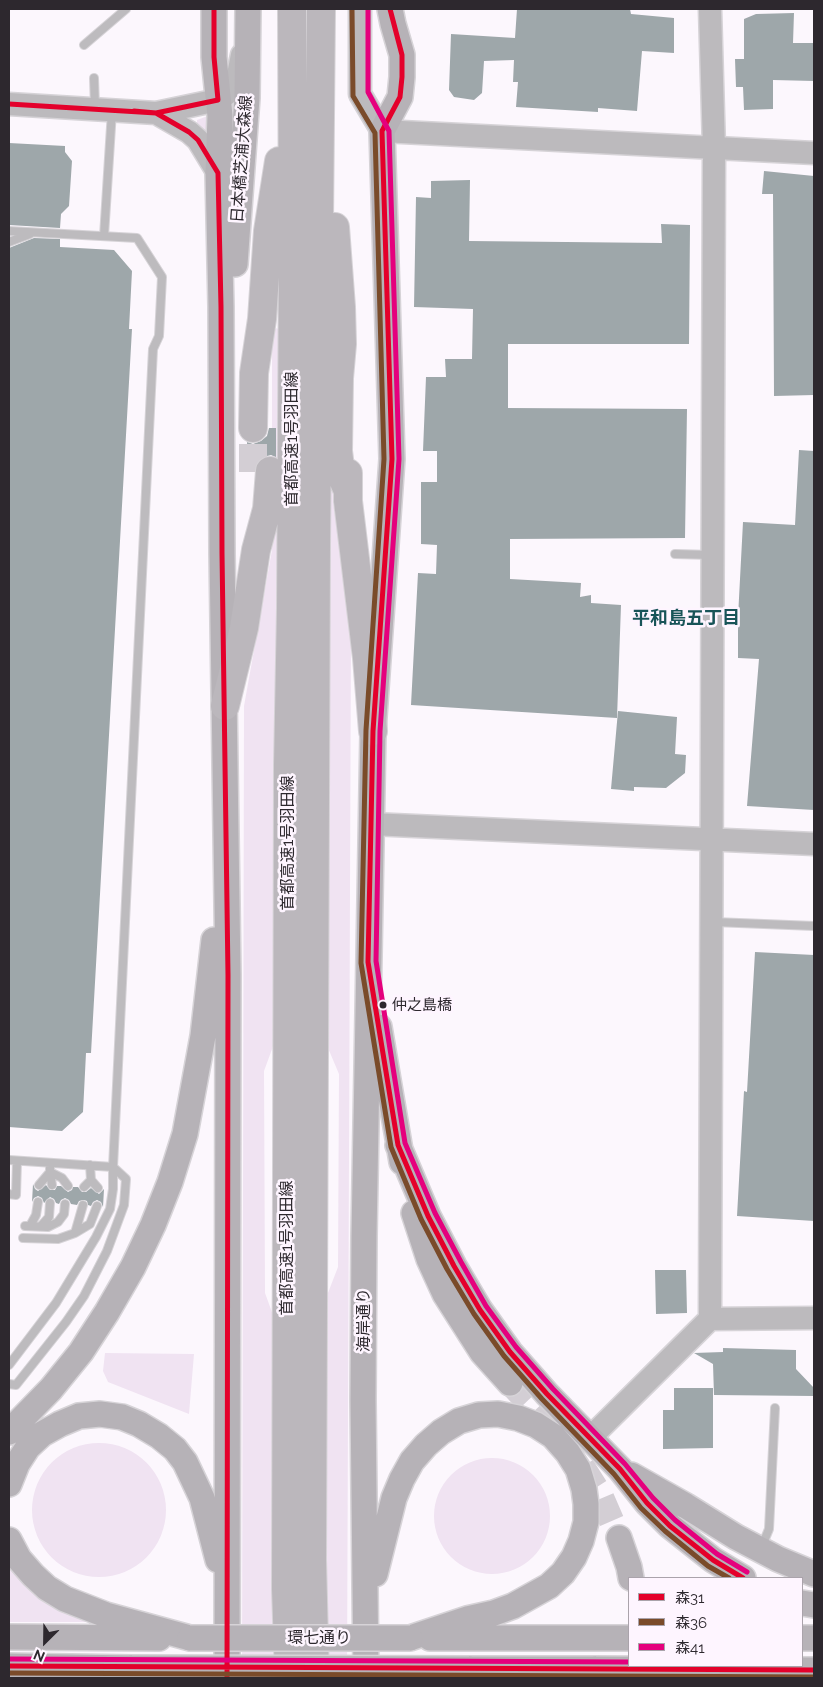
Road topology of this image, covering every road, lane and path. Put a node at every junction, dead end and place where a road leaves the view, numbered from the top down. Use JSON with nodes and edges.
{"nodes":[{"id":1,"x":126,"y":9,"type":"edge"},
{"id":2,"x":214,"y":9,"type":"edge"},
{"id":3,"x":292,"y":9,"type":"edge"},
{"id":4,"x":321,"y":9,"type":"edge"},
{"id":5,"x":360,"y":9,"type":"edge"},
{"id":6,"x":390,"y":9,"type":"edge"},
{"id":7,"x":710,"y":9,"type":"edge"},
{"id":8,"x":247,"y":20,"type":"edge"},
{"id":9,"x":84,"y":45,"type":"dead end"},
{"id":10,"x":94,"y":78,"type":"dead end"},
{"id":11,"x":291,"y":83,"type":"junction"},
{"id":12,"x":322,"y":83,"type":"junction"},
{"id":13,"x":218,"y":100,"type":"junction"},
{"id":14,"x":9,"y":104,"type":"edge"},
{"id":15,"x":103,"y":110,"type":"junction"},
{"id":16,"x":156,"y":113,"type":"junction"},
{"id":17,"x":382,"y":131,"type":"junction"},
{"id":18,"x":714,"y":148,"type":"junction"},
{"id":19,"x":814,"y":153,"type":"edge"},
{"id":20,"x":218,"y":174,"type":"junction"},
{"id":21,"x":9,"y":231,"type":"edge"},
{"id":22,"x":37,"y":232,"type":"junction"},
{"id":23,"x":104,"y":236,"type":"junction"},
{"id":24,"x":9,"y":242,"type":"edge"},
{"id":25,"x":221,"y":307,"type":"junction"},
{"id":26,"x":261,"y":428,"type":"tunnel mouth"},
{"id":27,"x":261,"y":471,"type":"tunnel mouth"},
{"id":28,"x":674,"y":554,"type":"dead end"},
{"id":29,"x":713,"y":555,"type":"junction"},
{"id":30,"x":225,"y":706,"type":"junction"},
{"id":31,"x":373,"y":731,"type":"junction"},
{"id":32,"x":371,"y":824,"type":"junction"},
{"id":33,"x":712,"y":839,"type":"junction"},
{"id":34,"x":226,"y":842,"type":"junction"},
{"id":35,"x":814,"y":844,"type":"edge"},
{"id":36,"x":712,"y":922,"type":"junction"},
{"id":37,"x":814,"y":926,"type":"edge"},
{"id":38,"x":368,"y":962,"type":"junction"},
{"id":39,"x":398,"y":1145,"type":"junction"},
{"id":40,"x":13,"y":1160,"type":"edge"},
{"id":41,"x":50,"y":1163,"type":"junction"},
{"id":42,"x":90,"y":1165,"type":"junction"},
{"id":43,"x":113,"y":1167,"type":"junction"},
{"id":44,"x":50,"y":1172,"type":"junction"},
{"id":45,"x":91,"y":1180,"type":"junction"},
{"id":46,"x":39,"y":1185,"type":"dead end"},
{"id":47,"x":52,"y":1185,"type":"dead end"},
{"id":48,"x":68,"y":1186,"type":"dead end"},
{"id":49,"x":84,"y":1187,"type":"dead end"},
{"id":50,"x":98,"y":1188,"type":"dead end"},
{"id":51,"x":9,"y":1194,"type":"edge"},
{"id":52,"x":38,"y":1202,"type":"dead end"},
{"id":53,"x":50,"y":1203,"type":"dead end"},
{"id":54,"x":65,"y":1204,"type":"dead end"},
{"id":55,"x":83,"y":1205,"type":"dead end"},
{"id":56,"x":97,"y":1206,"type":"dead end"},
{"id":57,"x":41,"y":1226,"type":"junction"},
{"id":58,"x":75,"y":1233,"type":"junction"},
{"id":59,"x":23,"y":1238,"type":"dead end"},
{"id":60,"x":814,"y":1318,"type":"edge"},
{"id":61,"x":710,"y":1319,"type":"junction"},
{"id":62,"x":9,"y":1365,"type":"edge"},
{"id":63,"x":510,"y":1383,"type":"tunnel mouth"},
{"id":64,"x":9,"y":1384,"type":"edge"},
{"id":65,"x":775,"y":1408,"type":"dead end"},
{"id":66,"x":9,"y":1432,"type":"edge"},
{"id":67,"x":590,"y":1437,"type":"junction"},
{"id":68,"x":620,"y":1469,"type":"junction"},
{"id":69,"x":9,"y":1484,"type":"edge"},
{"id":70,"x":619,"y":1538,"type":"tunnel mouth"},
{"id":71,"x":9,"y":1540,"type":"edge"},
{"id":72,"x":760,"y":1550,"type":"junction"},
{"id":73,"x":814,"y":1574,"type":"edge"},
{"id":74,"x":631,"y":1577,"type":"edge"},
{"id":75,"x":741,"y":1577,"type":"edge"},
{"id":76,"x":227,"y":1594,"type":"junction"},
{"id":77,"x":367,"y":1611,"type":"junction"},
{"id":78,"x":468,"y":1628,"type":"junction"},
{"id":79,"x":132,"y":1630,"type":"junction"},
{"id":80,"x":9,"y":1637,"type":"edge"},
{"id":81,"x":628,"y":1638,"type":"edge"},
{"id":82,"x":9,"y":1666,"type":"edge"},
{"id":83,"x":814,"y":1670,"type":"edge"},
{"id":84,"x":279,"y":1674,"type":"edge"},
{"id":85,"x":192,"y":1678,"type":"edge"},
{"id":86,"x":227,"y":1678,"type":"edge"},
{"id":87,"x":315,"y":1678,"type":"edge"},
{"id":88,"x":366,"y":1678,"type":"edge"}],
"edges":[{"from":1,"to":9,"type":"lane"},
{"from":2,"to":13,"type":"main road"},
{"from":3,"to":11,"type":"highway","name":"首都高速1号羽田線"},
{"from":4,"to":12,"type":"highway","name":"首都高速1号羽田線"},
{"from":5,"to":17,"type":"street"},
{"from":6,"to":17,"type":"main road"},
{"from":7,"to":18,"type":"street"},
{"from":8,"to":13,"type":"street"},
{"from":8,"to":25,"type":"main road","name":"日本橋芝浦大森線"},
{"from":10,"to":15,"type":"lane"},
{"from":11,"to":26,"type":"highway"},
{"from":11,"to":84,"type":"highway","name":"首都高速1号羽田線"},
{"from":12,"to":31,"type":"highway"},
{"from":12,"to":87,"type":"highway","name":"首都高速1号羽田線"},
{"from":13,"to":16,"type":"street"},
{"from":13,"to":20,"type":"main road"},
{"from":14,"to":15,"type":"street"},
{"from":15,"to":16,"type":"street"},
{"from":15,"to":23,"type":"lane"},
{"from":16,"to":20,"type":"street"},
{"from":17,"to":18,"type":"street"},
{"from":17,"to":31,"type":"main road"},
{"from":18,"to":19,"type":"street"},
{"from":18,"to":29,"type":"street"},
{"from":20,"to":25,"type":"main road"},
{"from":21,"to":22,"type":"lane"},
{"from":22,"to":23,"type":"lane"},
{"from":22,"to":24,"type":"lane"},
{"from":23,"to":43,"type":"lane"},
{"from":25,"to":30,"type":"main road"},
{"from":27,"to":30,"type":"highway"},
{"from":28,"to":29,"type":"lane"},
{"from":29,"to":33,"type":"street"},
{"from":30,"to":34,"type":"main road"},
{"from":31,"to":32,"type":"main road"},
{"from":32,"to":33,"type":"street"},
{"from":32,"to":38,"type":"main road"},
{"from":33,"to":35,"type":"street"},
{"from":33,"to":36,"type":"street"},
{"from":34,"to":66,"type":"main road"},
{"from":34,"to":76,"type":"main road"},
{"from":36,"to":37,"type":"lane"},
{"from":36,"to":61,"type":"street"},
{"from":38,"to":39,"type":"main road"},
{"from":38,"to":77,"type":"main road","name":"海岸通り"},
{"from":39,"to":63,"type":"main road"},
{"from":39,"to":67,"type":"main road"},
{"from":40,"to":41,"type":"lane"},
{"from":40,"to":51,"type":"lane"},
{"from":41,"to":42,"type":"lane"},
{"from":41,"to":44,"type":"lane"},
{"from":42,"to":43,"type":"lane"},
{"from":42,"to":45,"type":"lane"},
{"from":43,"to":62,"type":"lane"},
{"from":43,"to":64,"type":"lane"},
{"from":44,"to":46,"type":"lane"},
{"from":44,"to":47,"type":"lane"},
{"from":44,"to":48,"type":"lane"},
{"from":45,"to":49,"type":"lane"},
{"from":45,"to":50,"type":"lane"},
{"from":52,"to":57,"type":"lane"},
{"from":53,"to":57,"type":"lane"},
{"from":54,"to":57,"type":"lane"},
{"from":55,"to":58,"type":"lane"},
{"from":56,"to":58,"type":"lane"},
{"from":58,"to":59,"type":"lane"},
{"from":60,"to":61,"type":"street"},
{"from":61,"to":67,"type":"street"},
{"from":65,"to":72,"type":"lane"},
{"from":67,"to":68,"type":"main road"},
{"from":68,"to":72,"type":"main road"},
{"from":68,"to":75,"type":"main road"},
{"from":69,"to":76,"type":"main road"},
{"from":70,"to":74,"type":"main road"},
{"from":71,"to":79,"type":"main road"},
{"from":72,"to":73,"type":"main road"},
{"from":76,"to":86,"type":"main road"},
{"from":77,"to":78,"type":"main road"},
{"from":77,"to":88,"type":"main road","name":"海岸通り"},
{"from":78,"to":79,"type":"main road","name":"環七通り","bridge":true},
{"from":78,"to":81,"type":"main road","name":"環七通り"},
{"from":79,"to":80,"type":"main road","name":"環七通り"},
{"from":82,"to":84,"type":"main road","name":"環七通り","bridge":true},
{"from":83,"to":84,"type":"main road","name":"環七通り","bridge":true},
{"from":84,"to":85,"type":"main road","bridge":true}]}
